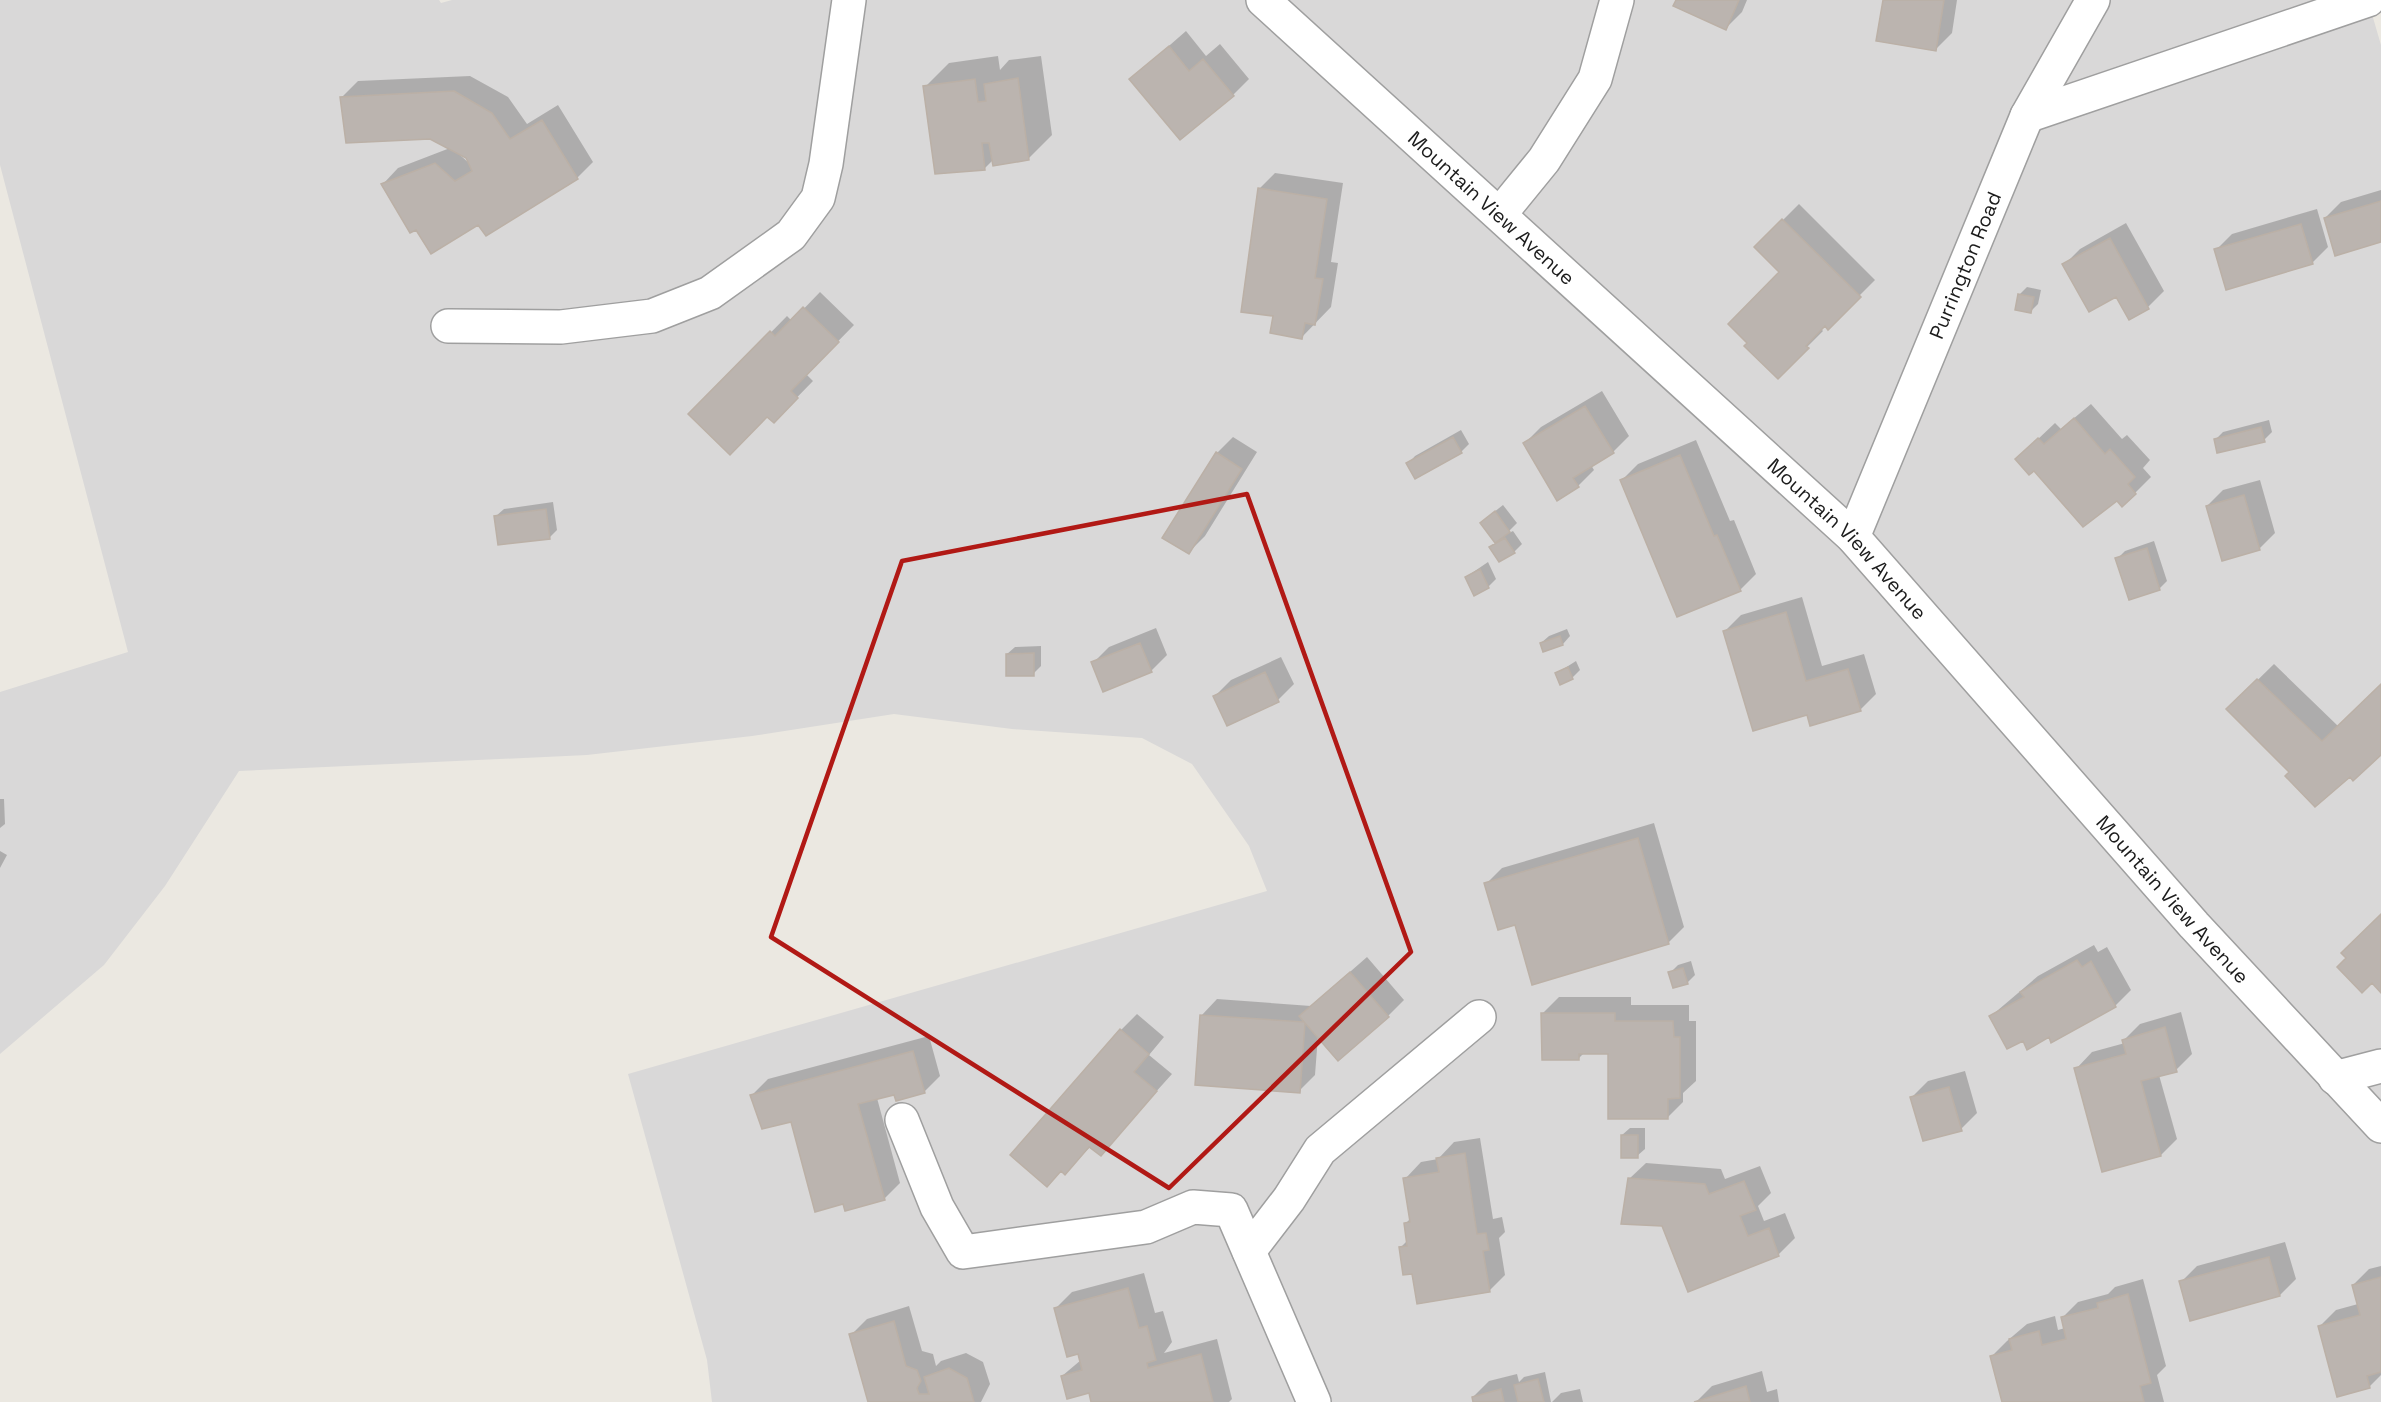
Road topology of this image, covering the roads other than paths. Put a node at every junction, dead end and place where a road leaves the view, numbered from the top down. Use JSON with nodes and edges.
{"nodes":[{"id":1,"x":849,"y":0,"type":"edge"},
{"id":2,"x":1263,"y":0,"type":"edge"},
{"id":3,"x":1617,"y":0,"type":"edge"},
{"id":4,"x":2093,"y":0,"type":"edge"},
{"id":5,"x":2368,"y":0,"type":"edge"},
{"id":6,"x":2027,"y":116,"type":"junction"},
{"id":7,"x":1500,"y":214,"type":"junction"},
{"id":8,"x":448,"y":326,"type":"dead end"},
{"id":9,"x":1853,"y":537,"type":"junction"},
{"id":10,"x":1479,"y":1017,"type":"dead end"},
{"id":11,"x":2381,"y":1066,"type":"edge"},
{"id":12,"x":2335,"y":1078,"type":"junction"},
{"id":13,"x":902,"y":1120,"type":"dead end"},
{"id":14,"x":2381,"y":1126,"type":"edge"},
{"id":15,"x":1249,"y":1251,"type":"junction"},
{"id":16,"x":1314,"y":1402,"type":"edge"}],
"edges":[{"from":1,"to":8,"type":"street"},
{"from":2,"to":7,"type":"street","name":"Mountain View Avenue"},
{"from":3,"to":7,"type":"street"},
{"from":4,"to":6,"type":"street","name":"Purrington Road"},
{"from":5,"to":6,"type":"street"},
{"from":6,"to":9,"type":"street","name":"Purrington Road"},
{"from":7,"to":9,"type":"street","name":"Mountain View Avenue"},
{"from":9,"to":12,"type":"street","name":"Mountain View Avenue"},
{"from":10,"to":15,"type":"street"},
{"from":11,"to":12,"type":"street"},
{"from":12,"to":14,"type":"street","name":"Mountain View Avenue"},
{"from":13,"to":15,"type":"street"},
{"from":15,"to":16,"type":"street"}]}
